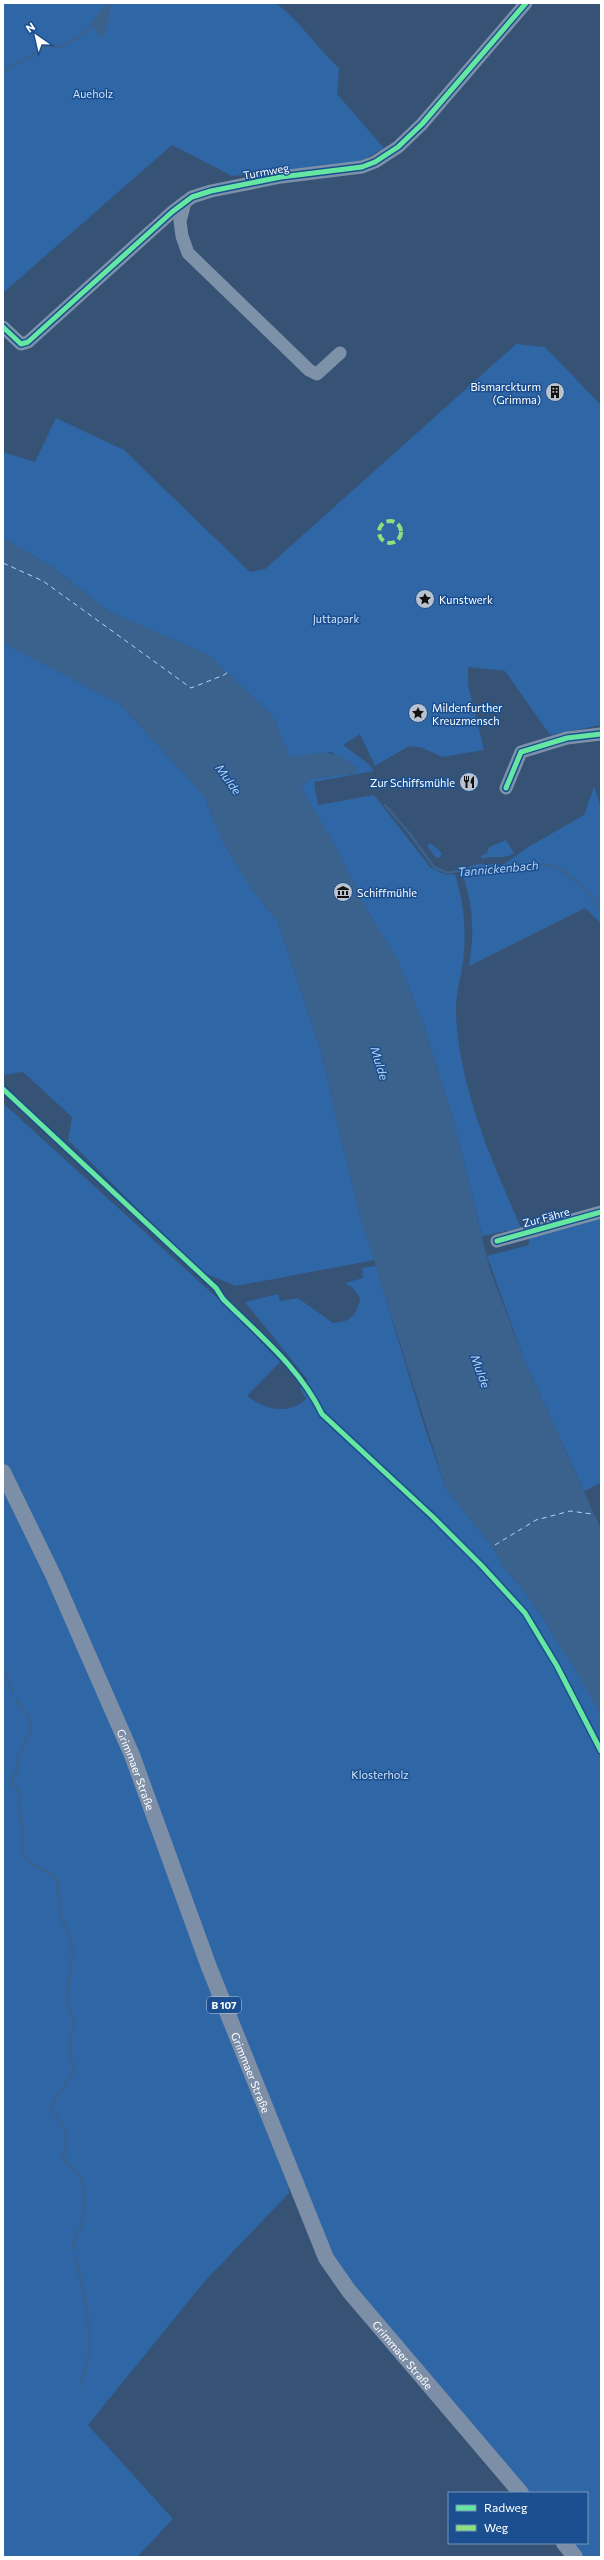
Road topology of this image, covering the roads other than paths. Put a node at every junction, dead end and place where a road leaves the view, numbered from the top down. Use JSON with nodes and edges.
{"nodes":[{"id":1,"x":526,"y":3,"type":"edge"},
{"id":2,"x":185,"y":202,"type":"junction"},
{"id":3,"x":3,"y":327,"type":"edge"},
{"id":4,"x":340,"y":353,"type":"dead end"},
{"id":5,"x":601,"y":734,"type":"edge"},
{"id":6,"x":506,"y":788,"type":"dead end"},
{"id":7,"x":601,"y":1212,"type":"edge"},
{"id":8,"x":497,"y":1241,"type":"dead end"},
{"id":9,"x":3,"y":1472,"type":"edge"},
{"id":10,"x":520,"y":2492,"type":"edge"},
{"id":11,"x":565,"y":2544,"type":"edge"},
{"id":12,"x":575,"y":2557,"type":"edge"}],
"edges":[{"from":1,"to":2,"type":"street","name":"Turmweg"},
{"from":2,"to":3,"type":"street","name":"Turmweg"},
{"from":2,"to":4,"type":"street"},
{"from":5,"to":6,"type":"street"},
{"from":7,"to":8,"type":"street","name":"Zur Fähre"},
{"from":9,"to":10,"type":"main road","name":"Grimmaer Straße","number":"B 107"},
{"from":11,"to":12,"type":"main road"}]}
